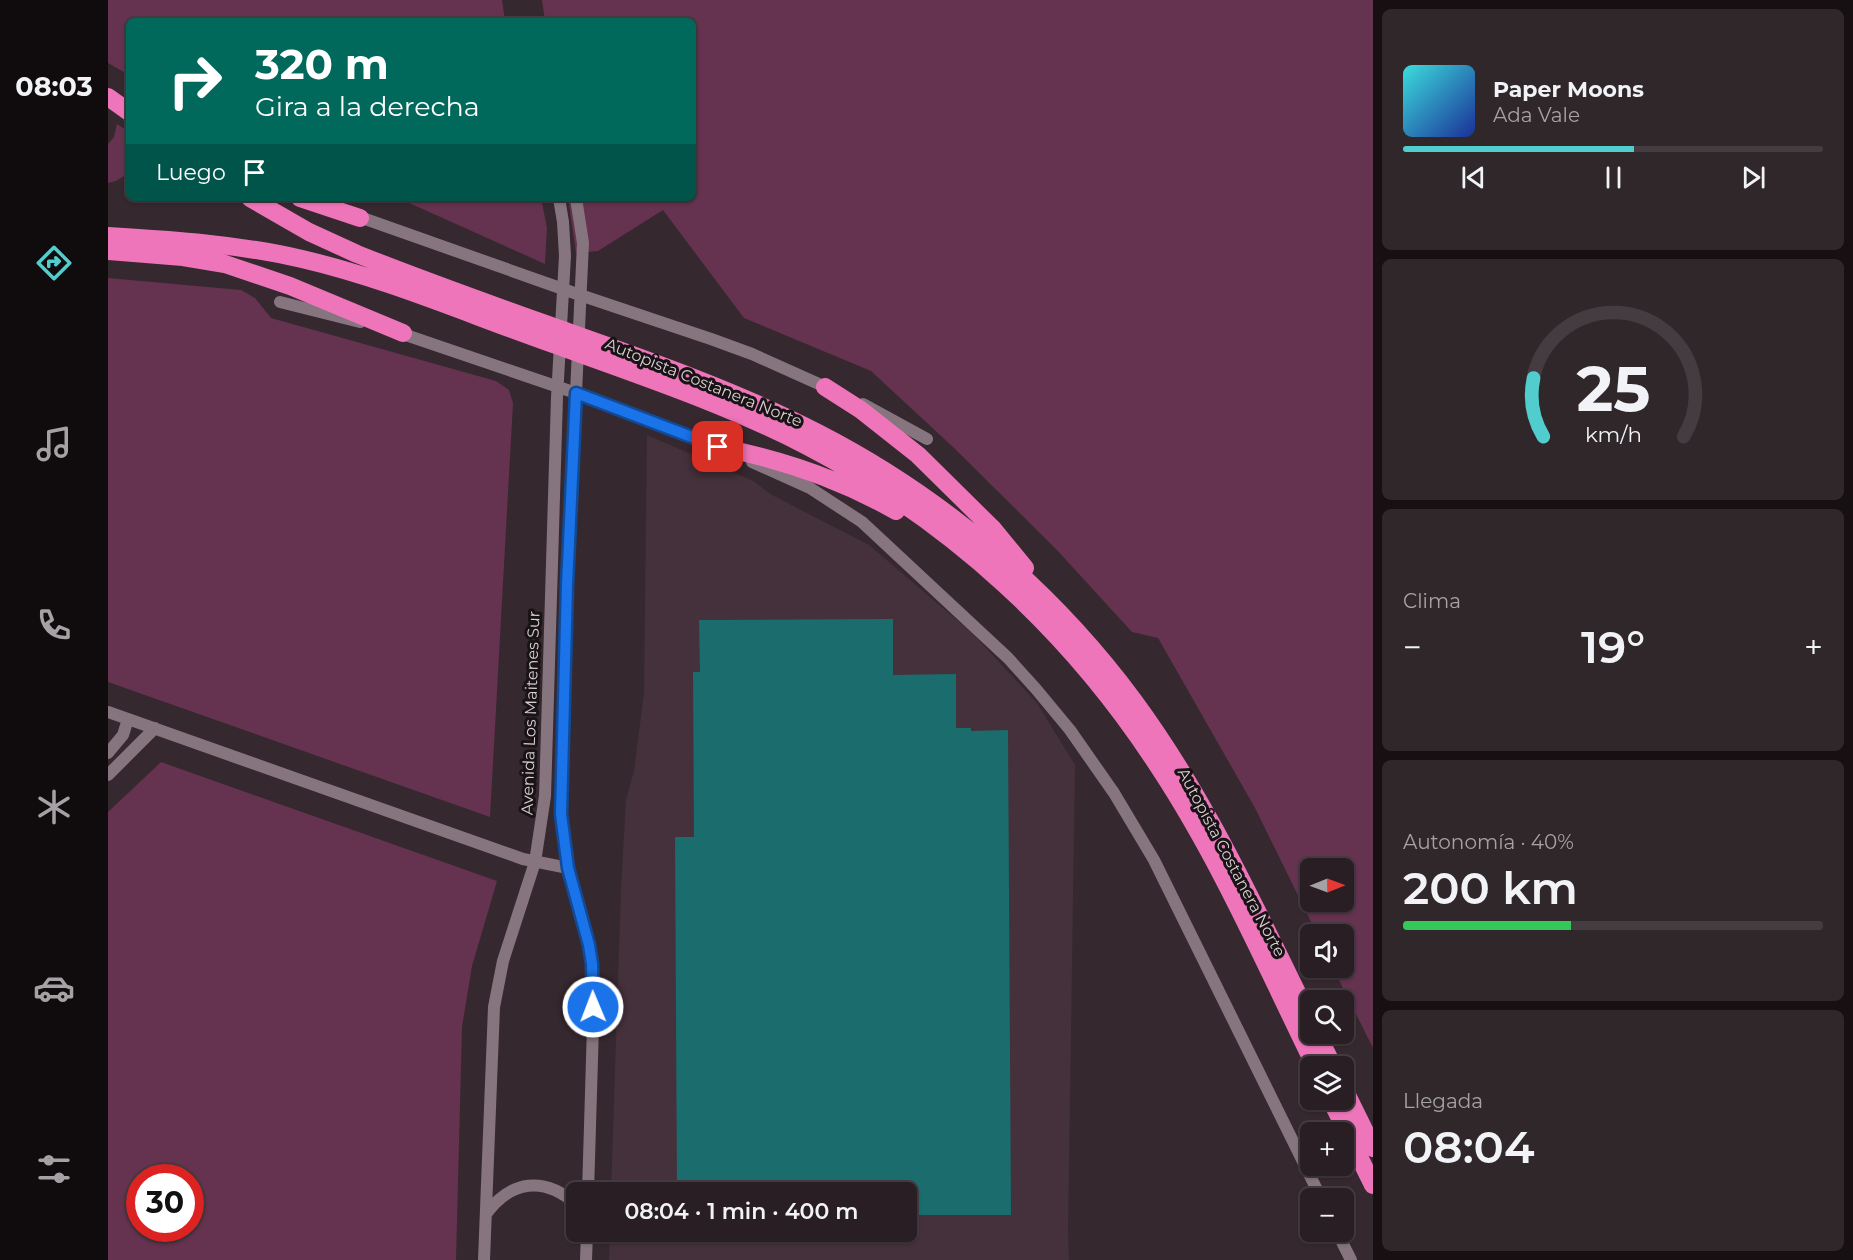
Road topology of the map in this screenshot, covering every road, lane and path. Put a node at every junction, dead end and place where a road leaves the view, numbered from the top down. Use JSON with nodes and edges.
{"nodes":[{"id":1,"x":108,"y":85,"type":"edge"},
{"id":2,"x":126,"y":96,"type":"edge"},
{"id":3,"x":108,"y":97,"type":"edge"},
{"id":4,"x":126,"y":110,"type":"edge"},
{"id":5,"x":255,"y":201,"type":"edge"},
{"id":6,"x":309,"y":201,"type":"edge"},
{"id":7,"x":327,"y":201,"type":"edge"},
{"id":8,"x":559,"y":201,"type":"edge"},
{"id":9,"x":576,"y":201,"type":"edge"},
{"id":10,"x":360,"y":218,"type":"junction"},
{"id":11,"x":108,"y":236,"type":"edge"},
{"id":12,"x":108,"y":251,"type":"edge"},
{"id":13,"x":564,"y":289,"type":"junction"},
{"id":14,"x":580,"y":295,"type":"junction"},
{"id":15,"x":280,"y":302,"type":"dead end"},
{"id":16,"x":528,"y":327,"type":"junction"},
{"id":17,"x":403,"y":333,"type":"junction"},
{"id":18,"x":608,"y":355,"type":"junction"},
{"id":19,"x":558,"y":387,"type":"junction"},
{"id":20,"x":825,"y":387,"type":"junction"},
{"id":21,"x":576,"y":393,"type":"junction"},
{"id":22,"x":927,"y":439,"type":"dead end"},
{"id":23,"x":718,"y":447,"type":"junction"},
{"id":24,"x":998,"y":577,"type":"junction"},
{"id":25,"x":551,"y":584,"type":"junction"},
{"id":26,"x":567,"y":585,"type":"junction"},
{"id":27,"x":1056,"y":610,"type":"junction"},
{"id":28,"x":108,"y":712,"type":"edge"},
{"id":29,"x":128,"y":719,"type":"junction"},
{"id":30,"x":155,"y":728,"type":"junction"},
{"id":31,"x":108,"y":753,"type":"edge"},
{"id":32,"x":108,"y":776,"type":"edge"},
{"id":33,"x":535,"y":862,"type":"junction"},
{"id":34,"x":568,"y":868,"type":"junction"},
{"id":35,"x":1300,"y":999,"type":"edge"},
{"id":36,"x":1310,"y":1056,"type":"edge"},
{"id":37,"x":1354,"y":1109,"type":"edge"},
{"id":38,"x":1336,"y":1110,"type":"edge"},
{"id":39,"x":1373,"y":1148,"type":"edge"},
{"id":40,"x":588,"y":1182,"type":"edge"},
{"id":41,"x":1373,"y":1185,"type":"edge"},
{"id":42,"x":1316,"y":1188,"type":"edge"},
{"id":43,"x":566,"y":1197,"type":"edge"},
{"id":44,"x":486,"y":1214,"type":"junction"},
{"id":45,"x":587,"y":1242,"type":"edge"},
{"id":46,"x":1342,"y":1242,"type":"edge"},
{"id":47,"x":484,"y":1260,"type":"edge"},
{"id":48,"x":586,"y":1260,"type":"edge"},
{"id":49,"x":1351,"y":1260,"type":"edge"}],
"edges":[{"from":1,"to":2,"type":"highway"},
{"from":3,"to":4,"type":"highway"},
{"from":5,"to":16,"type":"highway","name":"Autopista Costanera Norte"},
{"from":6,"to":10,"type":"highway"},
{"from":7,"to":10,"type":"street"},
{"from":8,"to":13,"type":"street","name":"Avenida Los Maitenes Sur"},
{"from":9,"to":14,"type":"street"},
{"from":10,"to":13,"type":"street"},
{"from":11,"to":16,"type":"highway","name":"Autopista Costanera Norte"},
{"from":12,"to":17,"type":"highway"},
{"from":13,"to":14,"type":"street"},
{"from":13,"to":19,"type":"street","name":"Avenida Los Maitenes Sur"},
{"from":14,"to":20,"type":"street"},
{"from":14,"to":21,"type":"street"},
{"from":15,"to":17,"type":"street"},
{"from":16,"to":18,"type":"highway","name":"Autopista Costanera Norte"},
{"from":17,"to":19,"type":"street"},
{"from":18,"to":24,"type":"highway","name":"Autopista Costanera Norte"},
{"from":18,"to":27,"type":"highway","name":"Autopista Costanera Norte"},
{"from":19,"to":21,"type":"street"},
{"from":19,"to":25,"type":"street","name":"Avenida Los Maitenes Sur"},
{"from":20,"to":22,"type":"street"},
{"from":20,"to":27,"type":"highway"},
{"from":21,"to":23,"type":"street"},
{"from":21,"to":26,"type":"street"},
{"from":23,"to":24,"type":"highway"},
{"from":23,"to":42,"type":"street"},
{"from":24,"to":36,"type":"highway","name":"Autopista Costanera Norte"},
{"from":25,"to":26,"type":"street"},
{"from":25,"to":33,"type":"street","name":"Avenida Los Maitenes Sur"},
{"from":26,"to":34,"type":"street"},
{"from":27,"to":35,"type":"highway","name":"Autopista Costanera Norte"},
{"from":28,"to":29,"type":"street"},
{"from":29,"to":30,"type":"street"},
{"from":29,"to":31,"type":"street"},
{"from":30,"to":32,"type":"street"},
{"from":30,"to":33,"type":"street"},
{"from":33,"to":34,"type":"street"},
{"from":33,"to":44,"type":"street","name":"Avenida Los Maitenes Sur"},
{"from":34,"to":40,"type":"street"},
{"from":37,"to":39,"type":"highway"},
{"from":38,"to":41,"type":"highway"},
{"from":43,"to":44,"type":"street"},
{"from":44,"to":47,"type":"street","name":"Avenida Los Maitenes Sur"},
{"from":45,"to":48,"type":"street"},
{"from":46,"to":49,"type":"street"}]}
